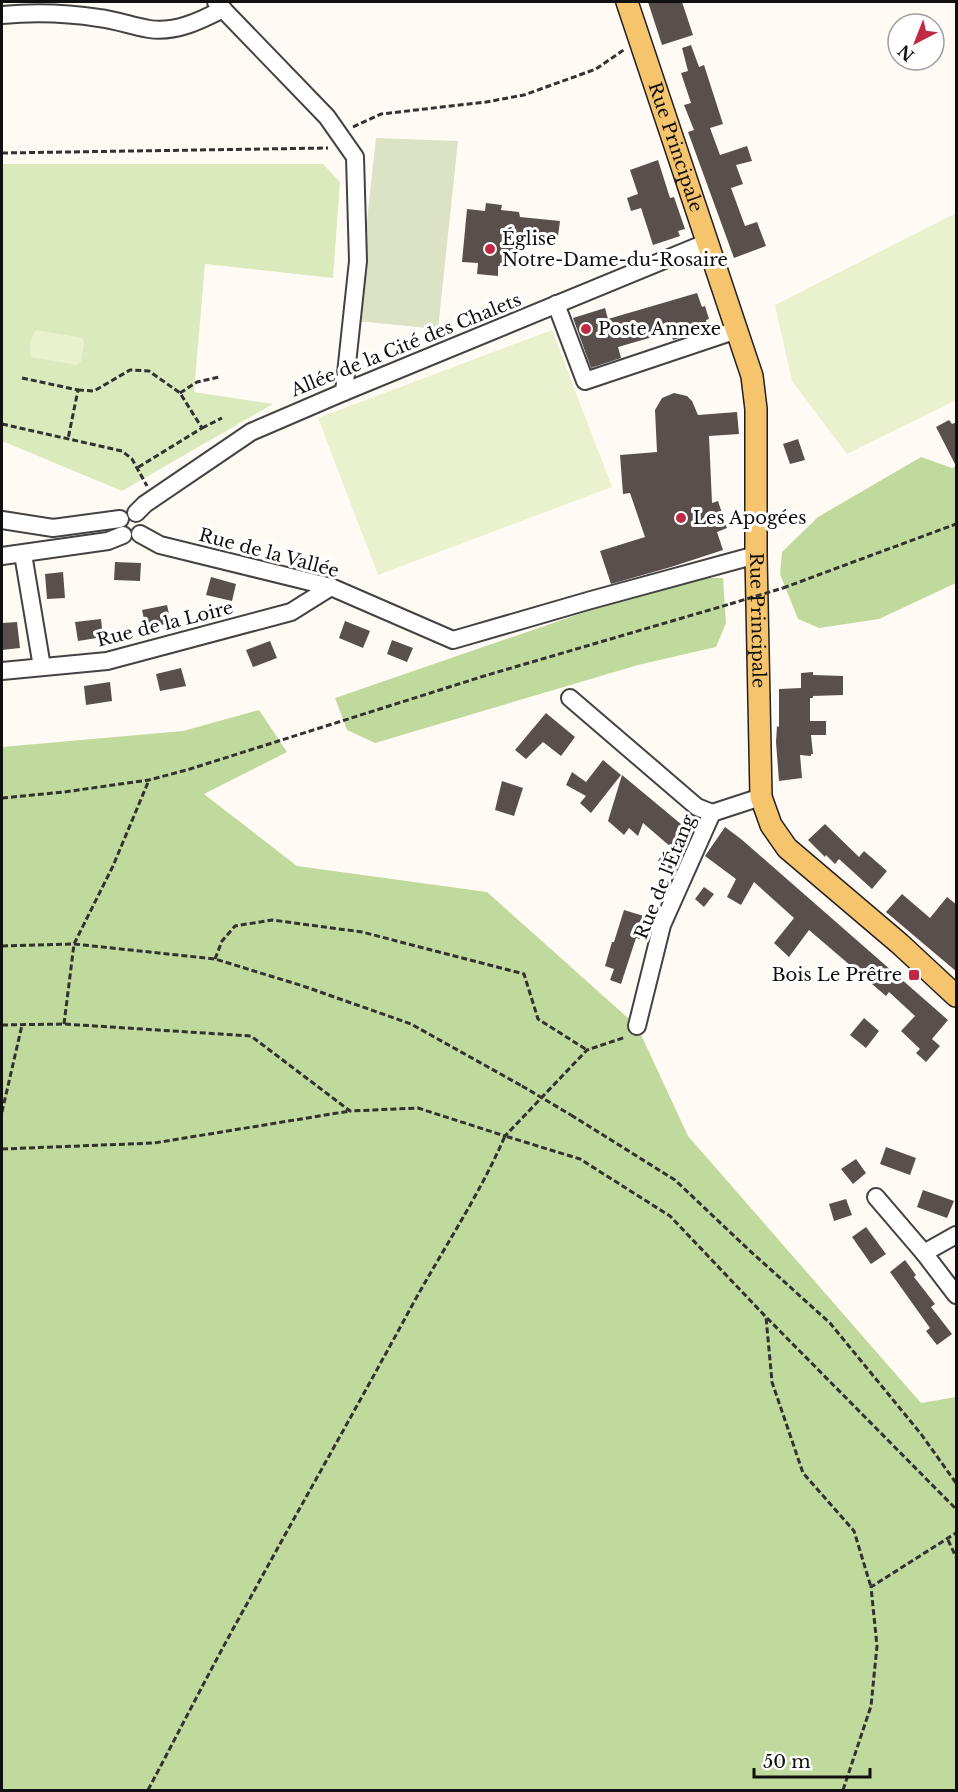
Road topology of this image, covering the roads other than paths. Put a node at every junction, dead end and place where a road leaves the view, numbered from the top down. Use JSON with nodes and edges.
{"nodes":[{"id":1,"x":627,"y":2,"type":"edge"},
{"id":2,"x":220,"y":5,"type":"edge"},
{"id":3,"x":2,"y":15,"type":"edge"},
{"id":4,"x":708,"y":242,"type":"junction"},
{"id":5,"x":556,"y":304,"type":"junction"},
{"id":6,"x":737,"y":330,"type":"junction"},
{"id":7,"x":344,"y":392,"type":"junction"},
{"id":8,"x":2,"y":520,"type":"edge"},
{"id":9,"x":128,"y":529,"type":"junction"},
{"id":10,"x":23,"y":554,"type":"junction"},
{"id":11,"x":756,"y":555,"type":"junction"},
{"id":12,"x":2,"y":556,"type":"edge"},
{"id":13,"x":331,"y":587,"type":"junction"},
{"id":14,"x":42,"y":667,"type":"junction"},
{"id":15,"x":2,"y":671,"type":"edge"},
{"id":16,"x":570,"y":698,"type":"dead end"},
{"id":17,"x":761,"y":797,"type":"junction"},
{"id":18,"x":712,"y":813,"type":"junction"},
{"id":19,"x":957,"y":996,"type":"edge"},
{"id":20,"x":637,"y":1026,"type":"road end"},
{"id":21,"x":876,"y":1197,"type":"dead end"},
{"id":22,"x":957,"y":1235,"type":"edge"},
{"id":23,"x":924,"y":1252,"type":"junction"},
{"id":24,"x":957,"y":1295,"type":"edge"}],
"edges":[{"from":1,"to":4,"type":"main road","name":"Rue Principale"},
{"from":2,"to":3,"type":"street"},
{"from":2,"to":7,"type":"street"},
{"from":4,"to":5,"type":"street","name":"Allée de la Cité des Chalets"},
{"from":4,"to":6,"type":"main road","name":"Rue Principale"},
{"from":5,"to":6,"type":"street"},
{"from":5,"to":7,"type":"street","name":"Allée de la Cité des Chalets"},
{"from":6,"to":11,"type":"main road","name":"Rue Principale"},
{"from":7,"to":9,"type":"street","name":"Allée de la Cité des Chalets"},
{"from":8,"to":9,"type":"street"},
{"from":9,"to":10,"type":"street"},
{"from":9,"to":13,"type":"street","name":"Rue de la Vallée"},
{"from":10,"to":12,"type":"street"},
{"from":10,"to":14,"type":"street"},
{"from":11,"to":13,"type":"street","name":"Rue de la Vallée"},
{"from":11,"to":17,"type":"main road","name":"Rue Principale"},
{"from":13,"to":14,"type":"street","name":"Rue de la Loire"},
{"from":14,"to":15,"type":"street","name":"Rue de la Loire"},
{"from":16,"to":18,"type":"street","name":"Rue de l'Étang"},
{"from":17,"to":18,"type":"street","name":"Rue de l'Étang"},
{"from":17,"to":19,"type":"main road","name":"Rue Principale"},
{"from":18,"to":20,"type":"street","name":"Rue de l'Étang"},
{"from":21,"to":23,"type":"street"},
{"from":22,"to":23,"type":"street"},
{"from":23,"to":24,"type":"street"}]}
